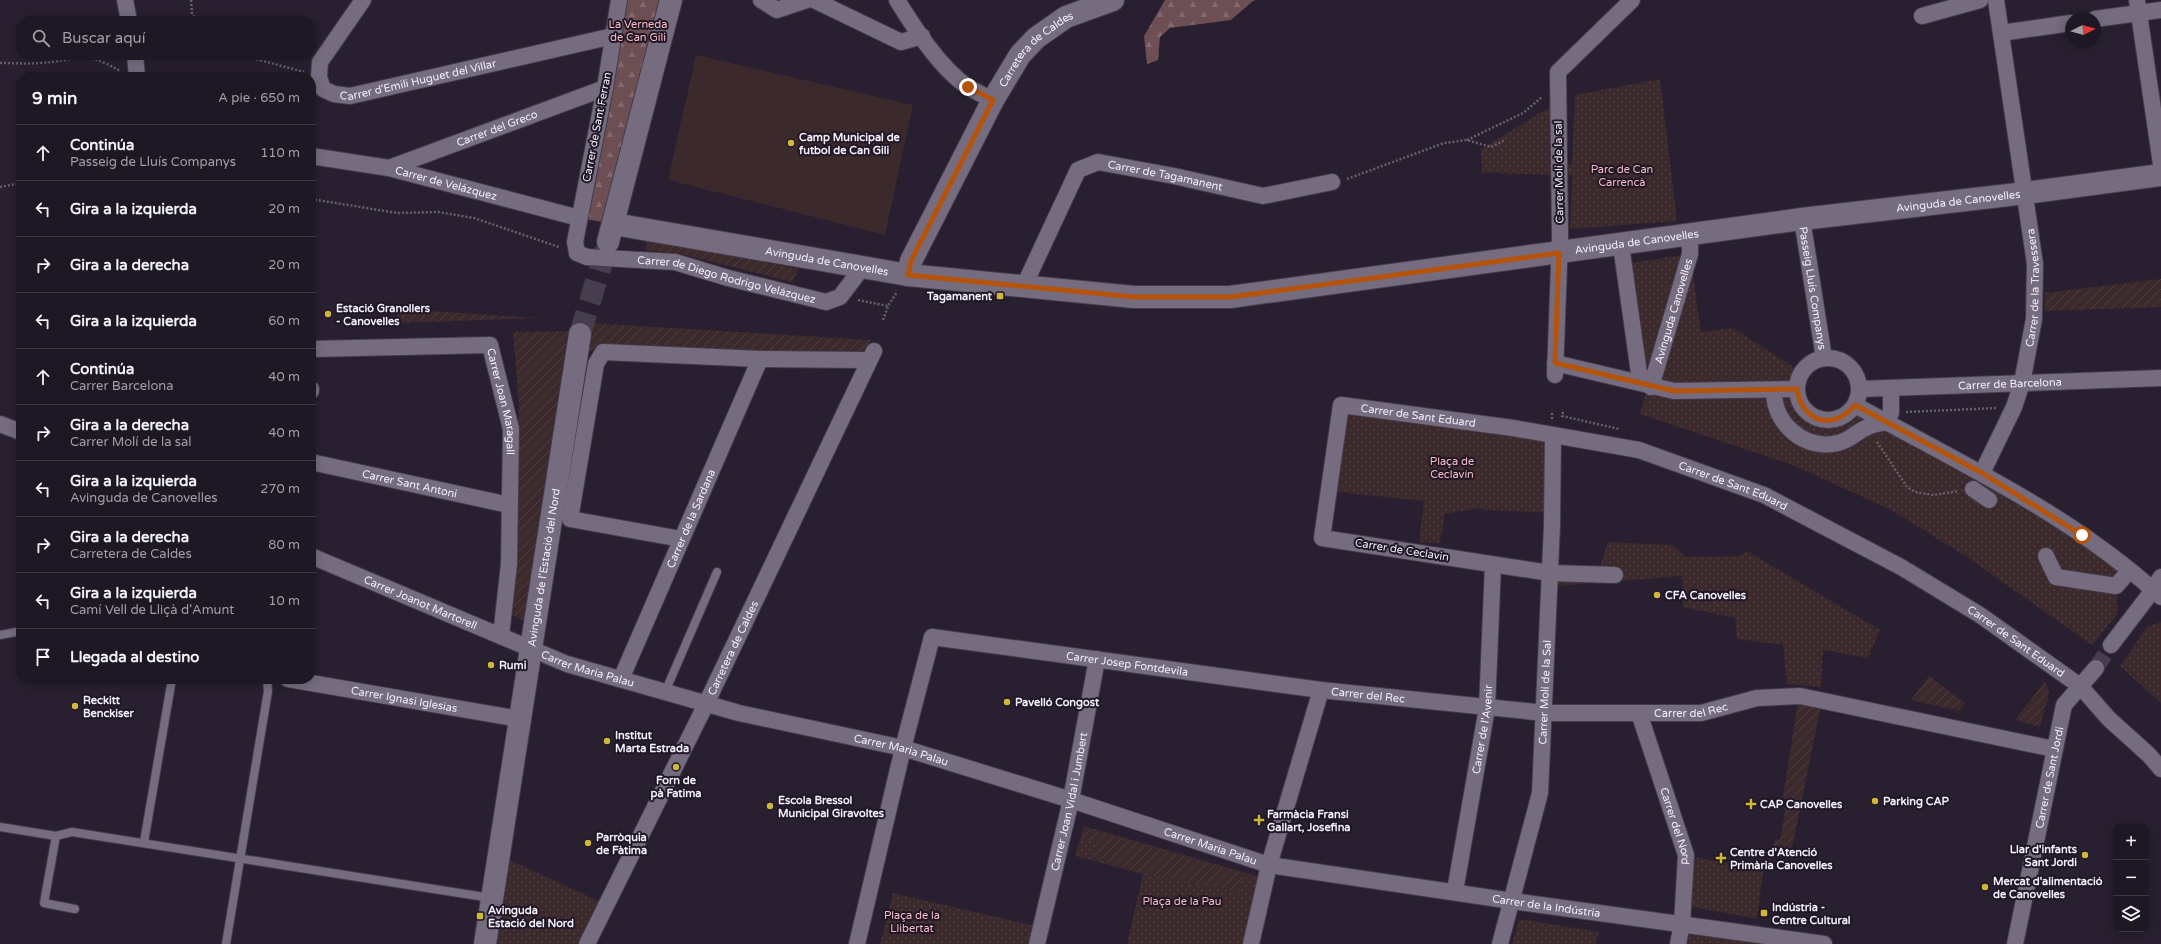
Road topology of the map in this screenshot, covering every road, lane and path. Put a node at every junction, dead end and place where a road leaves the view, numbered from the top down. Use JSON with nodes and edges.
{"nodes":[{"id":1,"x":125,"y":0,"type":"edge"},
{"id":2,"x":191,"y":0,"type":"edge"},
{"id":3,"x":362,"y":0,"type":"edge"},
{"id":4,"x":619,"y":0,"type":"edge"},
{"id":5,"x":671,"y":0,"type":"edge"},
{"id":6,"x":761,"y":0,"type":"edge"},
{"id":7,"x":807,"y":0,"type":"edge"},
{"id":8,"x":814,"y":0,"type":"edge"},
{"id":9,"x":897,"y":0,"type":"edge"},
{"id":10,"x":1113,"y":0,"type":"edge"},
{"id":11,"x":1632,"y":0,"type":"edge"},
{"id":12,"x":1980,"y":0,"type":"edge"},
{"id":13,"x":1996,"y":0,"type":"edge"},
{"id":14,"x":2138,"y":6,"type":"edge"},
{"id":15,"x":2161,"y":10,"type":"edge"},
{"id":16,"x":128,"y":16,"type":"edge"},
{"id":17,"x":193,"y":16,"type":"edge"},
{"id":18,"x":1922,"y":16,"type":"dead end"},
{"id":19,"x":2101,"y":17,"type":"edge"},
{"id":20,"x":2065,"y":24,"type":"edge"},
{"id":21,"x":2001,"y":33,"type":"junction"},
{"id":22,"x":613,"y":36,"type":"junction"},
{"id":23,"x":922,"y":36,"type":"junction"},
{"id":24,"x":58,"y":60,"type":"edge"},
{"id":25,"x":93,"y":60,"type":"edge"},
{"id":26,"x":133,"y":60,"type":"edge"},
{"id":27,"x":259,"y":60,"type":"edge"},
{"id":28,"x":0,"y":63,"type":"edge"},
{"id":29,"x":124,"y":72,"type":"edge"},
{"id":30,"x":131,"y":72,"type":"edge"},
{"id":31,"x":301,"y":72,"type":"edge"},
{"id":32,"x":316,"y":76,"type":"edge"},
{"id":33,"x":319,"y":77,"type":"junction"},
{"id":34,"x":605,"y":88,"type":"junction"},
{"id":35,"x":1544,"y":96,"type":"dead end"},
{"id":36,"x":993,"y":100,"type":"junction"},
{"id":37,"x":1467,"y":140,"type":"junction"},
{"id":38,"x":1505,"y":140,"type":"dead end"},
{"id":39,"x":316,"y":157,"type":"edge"},
{"id":40,"x":2161,"y":164,"type":"edge"},
{"id":41,"x":389,"y":168,"type":"junction"},
{"id":42,"x":2161,"y":175,"type":"edge"},
{"id":43,"x":1332,"y":182,"type":"joint"},
{"id":44,"x":16,"y":184,"type":"edge"},
{"id":45,"x":0,"y":186,"type":"edge"},
{"id":46,"x":2026,"y":193,"type":"junction"},
{"id":47,"x":316,"y":200,"type":"edge"},
{"id":48,"x":579,"y":218,"type":"junction"},
{"id":49,"x":1802,"y":219,"type":"junction"},
{"id":50,"x":1690,"y":234,"type":"junction"},
{"id":51,"x":1620,"y":245,"type":"junction"},
{"id":52,"x":577,"y":253,"type":"junction"},
{"id":53,"x":1559,"y":253,"type":"junction"},
{"id":54,"x":862,"y":268,"type":"junction"},
{"id":55,"x":903,"y":283,"type":"junction"},
{"id":56,"x":1024,"y":286,"type":"junction"},
{"id":57,"x":840,"y":297,"type":"junction"},
{"id":58,"x":888,"y":306,"type":"junction"},
{"id":59,"x":883,"y":320,"type":"dead end"},
{"id":60,"x":580,"y":334,"type":"tunnel mouth"},
{"id":61,"x":316,"y":349,"type":"edge"},
{"id":62,"x":1824,"y":358,"type":"junction"},
{"id":63,"x":760,"y":359,"type":"junction"},
{"id":64,"x":2161,"y":378,"type":"edge"},
{"id":65,"x":2022,"y":383,"type":"junction"},
{"id":66,"x":1651,"y":387,"type":"junction"},
{"id":67,"x":1891,"y":388,"type":"junction"},
{"id":68,"x":1797,"y":389,"type":"junction"},
{"id":69,"x":1860,"y":389,"type":"junction"},
{"id":70,"x":1774,"y":390,"type":"junction"},
{"id":71,"x":1341,"y":405,"type":"joint"},
{"id":72,"x":1855,"y":405,"type":"junction"},
{"id":73,"x":2014,"y":407,"type":"junction"},
{"id":74,"x":1563,"y":412,"type":"dead end"},
{"id":75,"x":1888,"y":418,"type":"junction"},
{"id":76,"x":1576,"y":419,"type":"dead end"},
{"id":77,"x":0,"y":424,"type":"edge"},
{"id":78,"x":16,"y":430,"type":"edge"},
{"id":79,"x":1553,"y":435,"type":"junction"},
{"id":80,"x":1877,"y":442,"type":"dead end"},
{"id":81,"x":316,"y":463,"type":"edge"},
{"id":82,"x":1982,"y":473,"type":"junction"},
{"id":83,"x":1973,"y":489,"type":"joint"},
{"id":84,"x":1989,"y":500,"type":"dead end"},
{"id":85,"x":510,"y":505,"type":"junction"},
{"id":86,"x":681,"y":539,"type":"junction"},
{"id":87,"x":2046,"y":556,"type":"dead end"},
{"id":88,"x":316,"y":558,"type":"edge"},
{"id":89,"x":1492,"y":565,"type":"junction"},
{"id":90,"x":2129,"y":571,"type":"junction"},
{"id":91,"x":717,"y":572,"type":"dead end"},
{"id":92,"x":1550,"y":573,"type":"junction"},
{"id":93,"x":1615,"y":575,"type":"dead end"},
{"id":94,"x":2158,"y":588,"type":"edge"},
{"id":95,"x":16,"y":633,"type":"edge"},
{"id":96,"x":0,"y":635,"type":"edge"},
{"id":97,"x":501,"y":636,"type":"junction"},
{"id":98,"x":2111,"y":644,"type":"tunnel mouth"},
{"id":99,"x":530,"y":648,"type":"junction"},
{"id":100,"x":1097,"y":659,"type":"junction"},
{"id":101,"x":2096,"y":668,"type":"tunnel mouth"},
{"id":102,"x":621,"y":679,"type":"junction"},
{"id":103,"x":171,"y":684,"type":"edge"},
{"id":104,"x":267,"y":684,"type":"edge"},
{"id":105,"x":316,"y":684,"type":"edge"},
{"id":106,"x":2080,"y":686,"type":"junction"},
{"id":107,"x":1321,"y":690,"type":"junction"},
{"id":108,"x":665,"y":692,"type":"junction"},
{"id":109,"x":706,"y":704,"type":"junction"},
{"id":110,"x":1488,"y":708,"type":"junction"},
{"id":111,"x":1545,"y":713,"type":"junction"},
{"id":112,"x":1640,"y":713,"type":"junction"},
{"id":113,"x":520,"y":718,"type":"junction"},
{"id":114,"x":903,"y":748,"type":"junction"},
{"id":115,"x":2054,"y":749,"type":"junction"},
{"id":116,"x":2161,"y":769,"type":"edge"},
{"id":117,"x":1071,"y":800,"type":"junction"},
{"id":118,"x":0,"y":827,"type":"edge"},
{"id":119,"x":56,"y":836,"type":"junction"},
{"id":120,"x":144,"y":842,"type":"junction"},
{"id":121,"x":239,"y":857,"type":"junction"},
{"id":122,"x":1269,"y":865,"type":"junction"},
{"id":123,"x":1455,"y":891,"type":"junction"},
{"id":124,"x":492,"y":898,"type":"junction"},
{"id":125,"x":1512,"y":901,"type":"junction"},
{"id":126,"x":75,"y":909,"type":"dead end"},
{"id":127,"x":1682,"y":924,"type":"junction"},
{"id":128,"x":226,"y":944,"type":"edge"},
{"id":129,"x":485,"y":944,"type":"edge"},
{"id":130,"x":587,"y":944,"type":"edge"},
{"id":131,"x":857,"y":944,"type":"edge"},
{"id":132,"x":1037,"y":944,"type":"edge"},
{"id":133,"x":1251,"y":944,"type":"edge"},
{"id":134,"x":1500,"y":944,"type":"edge"},
{"id":135,"x":1678,"y":944,"type":"edge"},
{"id":136,"x":1824,"y":944,"type":"edge"},
{"id":137,"x":2015,"y":944,"type":"edge"}],
"edges":[{"from":1,"to":16,"type":"street"},
{"from":2,"to":17,"type":"path"},
{"from":3,"to":33,"type":"street"},
{"from":4,"to":22,"type":"street","name":"Carrer de Sant Ferran"},
{"from":5,"to":54,"type":"street","name":"Avinguda de Canovelles"},
{"from":6,"to":7,"type":"street"},
{"from":8,"to":23,"type":"street"},
{"from":9,"to":23,"type":"street"},
{"from":10,"to":36,"type":"street","name":"Carretera de Caldes"},
{"from":11,"to":53,"type":"street","name":"Carrer Molí de la sal"},
{"from":12,"to":18,"type":"street"},
{"from":13,"to":21,"type":"street","name":"Carrer de la Travessera"},
{"from":14,"to":15,"type":"street"},
{"from":14,"to":19,"type":"street"},
{"from":14,"to":40,"type":"street"},
{"from":20,"to":21,"type":"street"},
{"from":21,"to":46,"type":"street","name":"Carrer de la Travessera"},
{"from":22,"to":33,"type":"street","name":"Carrer d'Emili Huguet del Villar"},
{"from":22,"to":34,"type":"street","name":"Carrer de Sant Ferran"},
{"from":23,"to":36,"type":"street"},
{"from":24,"to":28,"type":"path"},
{"from":25,"to":29,"type":"path"},
{"from":26,"to":30,"type":"street"},
{"from":27,"to":31,"type":"path"},
{"from":32,"to":33,"type":"path"},
{"from":34,"to":41,"type":"street","name":"Carrer del Greco"},
{"from":34,"to":48,"type":"street","name":"Carrer de Sant Ferran"},
{"from":35,"to":37,"type":"path"},
{"from":36,"to":55,"type":"street","name":"Carretera de Caldes"},
{"from":37,"to":38,"type":"path"},
{"from":37,"to":43,"type":"path"},
{"from":39,"to":41,"type":"street","name":"Carrer de Velázquez"},
{"from":41,"to":48,"type":"street","name":"Carrer de Velázquez"},
{"from":42,"to":46,"type":"street","name":"Avinguda de Canovelles"},
{"from":43,"to":56,"type":"street","name":"Carrer de Tagamanent"},
{"from":44,"to":45,"type":"path"},
{"from":46,"to":49,"type":"street","name":"Avinguda de Canovelles"},
{"from":46,"to":65,"type":"street","name":"Carrer de la Travessera"},
{"from":47,"to":52,"type":"path"},
{"from":48,"to":52,"type":"street","name":"Carrer de Sant Ferran"},
{"from":49,"to":50,"type":"street","name":"Avinguda de Canovelles"},
{"from":49,"to":62,"type":"street","name":"Passeig Lluís Companys"},
{"from":50,"to":51,"type":"street","name":"Avinguda de Canovelles"},
{"from":50,"to":66,"type":"street","name":"Avinguda Canovelles"},
{"from":51,"to":53,"type":"street","name":"Avinguda de Canovelles"},
{"from":51,"to":66,"type":"street"},
{"from":52,"to":57,"type":"street","name":"Carrer de Diego Rodrigo Velázquez"},
{"from":53,"to":56,"type":"street","name":"Avinguda de Canovelles"},
{"from":53,"to":66,"type":"street","name":"Carrer Molí de la sal"},
{"from":54,"to":55,"type":"street","name":"Avinguda de Canovelles"},
{"from":54,"to":57,"type":"street"},
{"from":55,"to":56,"type":"street","name":"Avinguda de Canovelles"},
{"from":55,"to":58,"type":"path"},
{"from":57,"to":58,"type":"path"},
{"from":58,"to":59,"type":"path"},
{"from":60,"to":99,"type":"street","name":"Avinguda de l'Estació del Nord"},
{"from":61,"to":85,"type":"street","name":"Carrer Joan Maragall"},
{"from":62,"to":68,"type":"street"},
{"from":62,"to":69,"type":"street"},
{"from":63,"to":86,"type":"street","name":"Carrer de la Sardana"},
{"from":63,"to":86,"type":"street"},
{"from":63,"to":109,"type":"street","name":"Carretera de Caldes"},
{"from":64,"to":65,"type":"street","name":"Carrer de Barcelona"},
{"from":65,"to":67,"type":"street","name":"Carrer de Barcelona"},
{"from":65,"to":73,"type":"street","name":"Carrer de la Travessera"},
{"from":66,"to":70,"type":"street"},
{"from":67,"to":69,"type":"street","name":"Carrer de Barcelona"},
{"from":67,"to":75,"type":"street"},
{"from":68,"to":70,"type":"street"},
{"from":68,"to":72,"type":"street"},
{"from":69,"to":72,"type":"street"},
{"from":70,"to":75,"type":"street"},
{"from":71,"to":79,"type":"street","name":"Carrer de Sant Eduard"},
{"from":71,"to":89,"type":"street","name":"Carrer de Ceclavin"},
{"from":72,"to":75,"type":"street"},
{"from":73,"to":75,"type":"path"},
{"from":73,"to":82,"type":"street","name":"Carrer de la Travessera"},
{"from":74,"to":76,"type":"path"},
{"from":75,"to":82,"type":"street"},
{"from":77,"to":78,"type":"street"},
{"from":79,"to":92,"type":"street","name":"Carrer Molí de la Sal"},
{"from":79,"to":106,"type":"street","name":"Carrer de Sant Eduard"},
{"from":80,"to":83,"type":"path"},
{"from":81,"to":85,"type":"street","name":"Carrer Sant Antoni"},
{"from":82,"to":90,"type":"street"},
{"from":83,"to":84,"type":"street"},
{"from":85,"to":97,"type":"street","name":"Carrer Joan Maragall"},
{"from":86,"to":102,"type":"street","name":"Carrer de la Sardana"},
{"from":87,"to":90,"type":"street"},
{"from":88,"to":97,"type":"street","name":"Carrer Joanot Martorell"},
{"from":89,"to":92,"type":"street","name":"Carrer de Ceclavin"},
{"from":89,"to":110,"type":"street","name":"Carrer de l'Avenir"},
{"from":90,"to":94,"type":"street"},
{"from":91,"to":108,"type":"lane"},
{"from":92,"to":93,"type":"street","name":"Carrer de Ceclavin"},
{"from":92,"to":111,"type":"street","name":"Carrer Molí de la Sal"},
{"from":94,"to":98,"type":"street"},
{"from":95,"to":96,"type":"lane"},
{"from":97,"to":99,"type":"street","name":"Carrer Joanot Martorell"},
{"from":99,"to":102,"type":"street","name":"Carrer Maria Palau"},
{"from":99,"to":113,"type":"street","name":"Avinguda de l'Estació del Nord"},
{"from":100,"to":107,"type":"street","name":"Carrer Josep Fontdevila"},
{"from":100,"to":114,"type":"street","name":"Carrer Josep Fontdevila"},
{"from":100,"to":117,"type":"street","name":"Carrer Joan Vidal i Jumbert"},
{"from":101,"to":106,"type":"street","name":"Carrer de Sant Jordi"},
{"from":102,"to":108,"type":"street","name":"Carrer Maria Palau"},
{"from":103,"to":120,"type":"lane"},
{"from":104,"to":121,"type":"lane"},
{"from":105,"to":113,"type":"street","name":"Carrer Ignasi Iglesias"},
{"from":106,"to":115,"type":"street","name":"Carrer de Sant Jordi"},
{"from":106,"to":116,"type":"street","name":"Carrer de Sant Eduard"},
{"from":107,"to":110,"type":"street","name":"Carrer del Rec"},
{"from":107,"to":122,"type":"street"},
{"from":108,"to":109,"type":"street","name":"Carrer Maria Palau"},
{"from":109,"to":114,"type":"street","name":"Carrer Maria Palau"},
{"from":109,"to":130,"type":"street","name":"Carretera de Caldes"},
{"from":110,"to":111,"type":"street","name":"Carrer del Rec"},
{"from":110,"to":123,"type":"street","name":"Carrer de l'Avenir"},
{"from":111,"to":112,"type":"street","name":"Carrer del Rec"},
{"from":111,"to":125,"type":"street","name":"Carrer Molí de la Sal"},
{"from":112,"to":115,"type":"street","name":"Carrer del Rec"},
{"from":112,"to":127,"type":"street","name":"Carrer del Nord"},
{"from":113,"to":124,"type":"street","name":"Avinguda de l'Estació del Nord"},
{"from":114,"to":117,"type":"street","name":"Carrer Maria Palau"},
{"from":114,"to":131,"type":"street"},
{"from":115,"to":137,"type":"street","name":"Carrer de Sant Jordi"},
{"from":117,"to":122,"type":"street","name":"Carrer Maria Palau"},
{"from":117,"to":132,"type":"street","name":"Carrer Joan Vidal i Jumbert"},
{"from":118,"to":119,"type":"lane"},
{"from":119,"to":120,"type":"lane"},
{"from":119,"to":126,"type":"lane"},
{"from":120,"to":121,"type":"lane"},
{"from":121,"to":124,"type":"lane"},
{"from":121,"to":128,"type":"lane"},
{"from":122,"to":123,"type":"street","name":"Carrer de la Indústria"},
{"from":122,"to":133,"type":"street"},
{"from":123,"to":125,"type":"street","name":"Carrer de la Indústria"},
{"from":124,"to":129,"type":"street","name":"Avinguda de l'Estació del Nord"},
{"from":125,"to":127,"type":"street","name":"Carrer de la Indústria"},
{"from":125,"to":134,"type":"street","name":"Carrer Molí de la Sal"},
{"from":127,"to":135,"type":"street","name":"Carrer del Nord"},
{"from":127,"to":136,"type":"street","name":"Carrer de la Indústria"}]}
